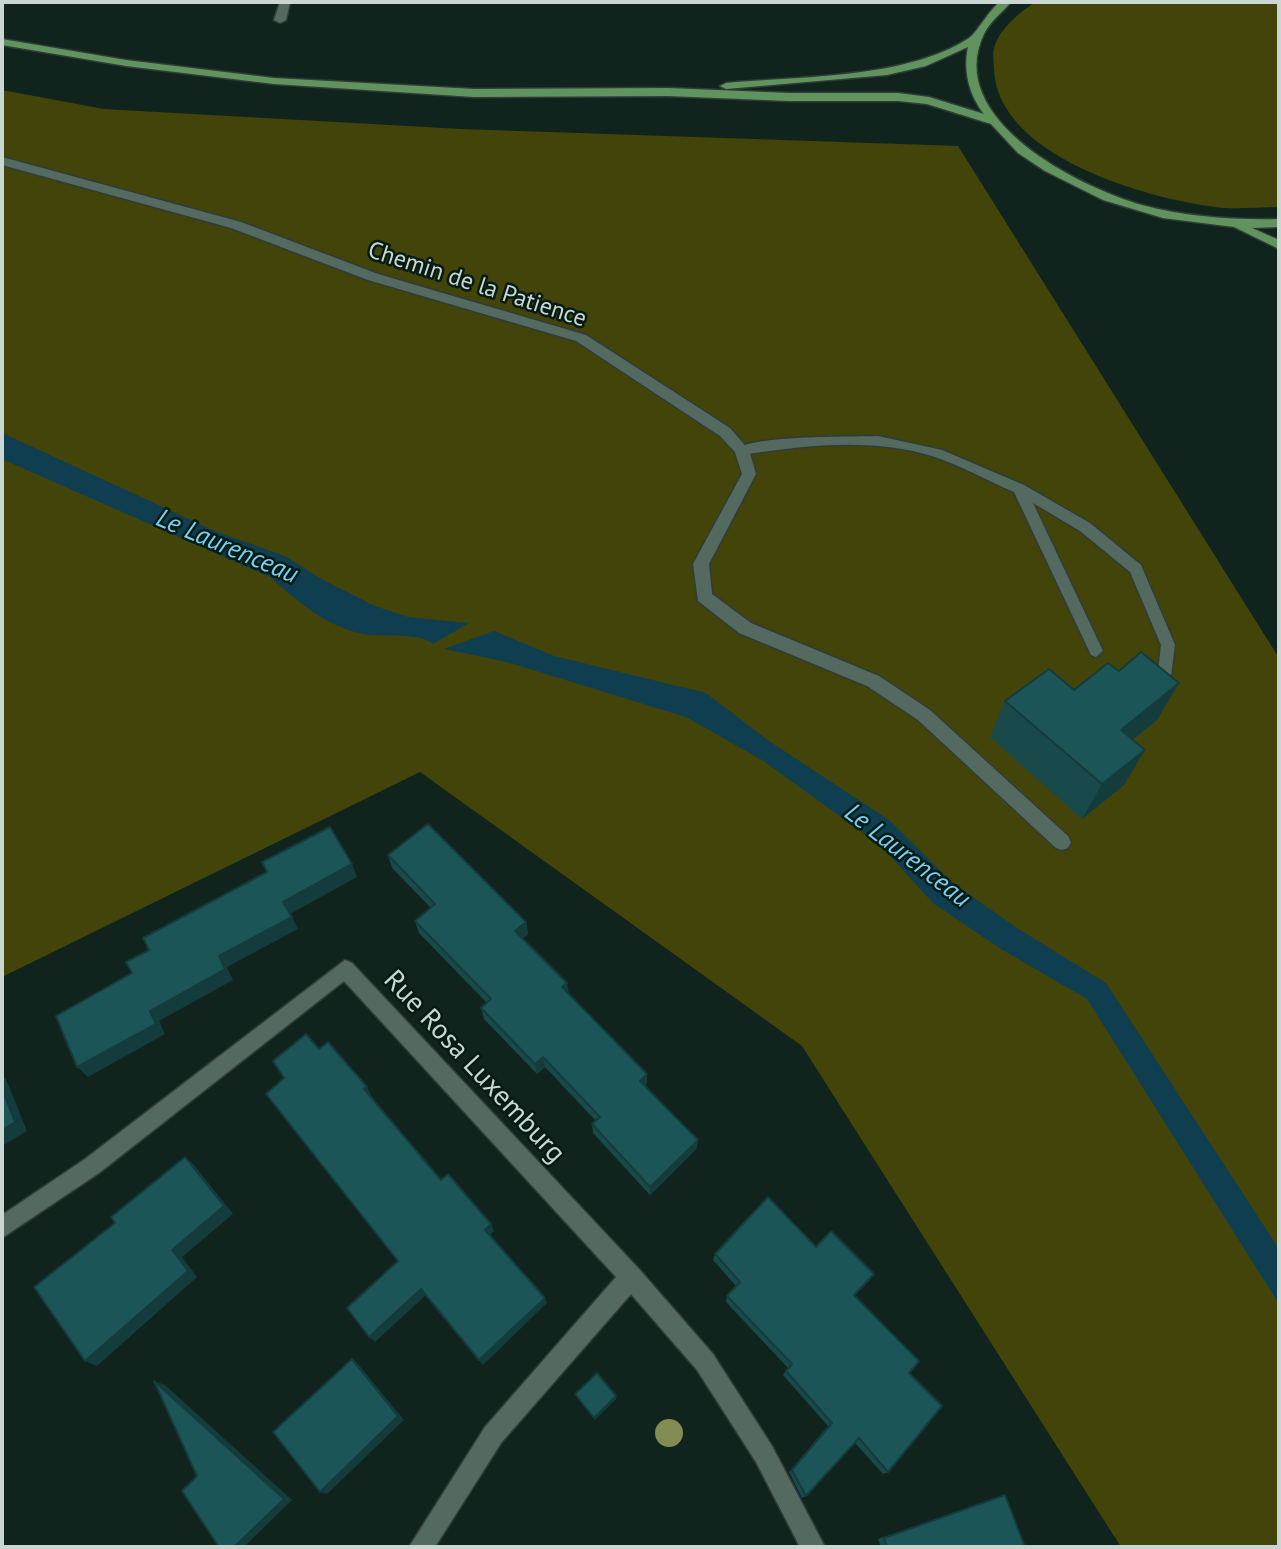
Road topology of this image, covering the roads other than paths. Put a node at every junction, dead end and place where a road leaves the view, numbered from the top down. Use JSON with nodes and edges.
{"nodes":[{"id":1,"x":285,"y":2,"type":"edge"},
{"id":2,"x":1006,"y":2,"type":"edge"},
{"id":3,"x":280,"y":20,"type":"dead end"},
{"id":4,"x":974,"y":40,"type":"junction"},
{"id":5,"x":2,"y":42,"type":"edge"},
{"id":6,"x":668,"y":92,"type":"junction"},
{"id":7,"x":992,"y":121,"type":"junction"},
{"id":8,"x":2,"y":161,"type":"edge"},
{"id":9,"x":1279,"y":223,"type":"edge"},
{"id":10,"x":1237,"y":225,"type":"junction"},
{"id":11,"x":1279,"y":245,"type":"edge"},
{"id":12,"x":742,"y":450,"type":"junction"},
{"id":13,"x":1019,"y":489,"type":"junction"},
{"id":14,"x":1097,"y":652,"type":"dead end"},
{"id":15,"x":1164,"y":688,"type":"edge"},
{"id":16,"x":1062,"y":842,"type":"dead end"},
{"id":17,"x":2,"y":1227,"type":"edge"},
{"id":18,"x":631,"y":1277,"type":"junction"},
{"id":19,"x":421,"y":1547,"type":"edge"},
{"id":20,"x":813,"y":1547,"type":"edge"}],
"edges":[{"from":1,"to":3,"type":"street"},
{"from":2,"to":4,"type":"main road"},
{"from":4,"to":6,"type":"main road"},
{"from":4,"to":7,"type":"main road"},
{"from":5,"to":6,"type":"main road"},
{"from":6,"to":7,"type":"main road"},
{"from":7,"to":10,"type":"main road"},
{"from":8,"to":12,"type":"street","name":"Chemin de la Patience"},
{"from":9,"to":10,"type":"main road"},
{"from":10,"to":11,"type":"main road"},
{"from":12,"to":13,"type":"lane"},
{"from":12,"to":16,"type":"street"},
{"from":13,"to":14,"type":"lane"},
{"from":13,"to":15,"type":"lane"},
{"from":17,"to":18,"type":"street","name":"Rue Rosa Luxemburg"},
{"from":18,"to":19,"type":"street"},
{"from":18,"to":20,"type":"street","name":"Rue Rosa Luxemburg"}]}
